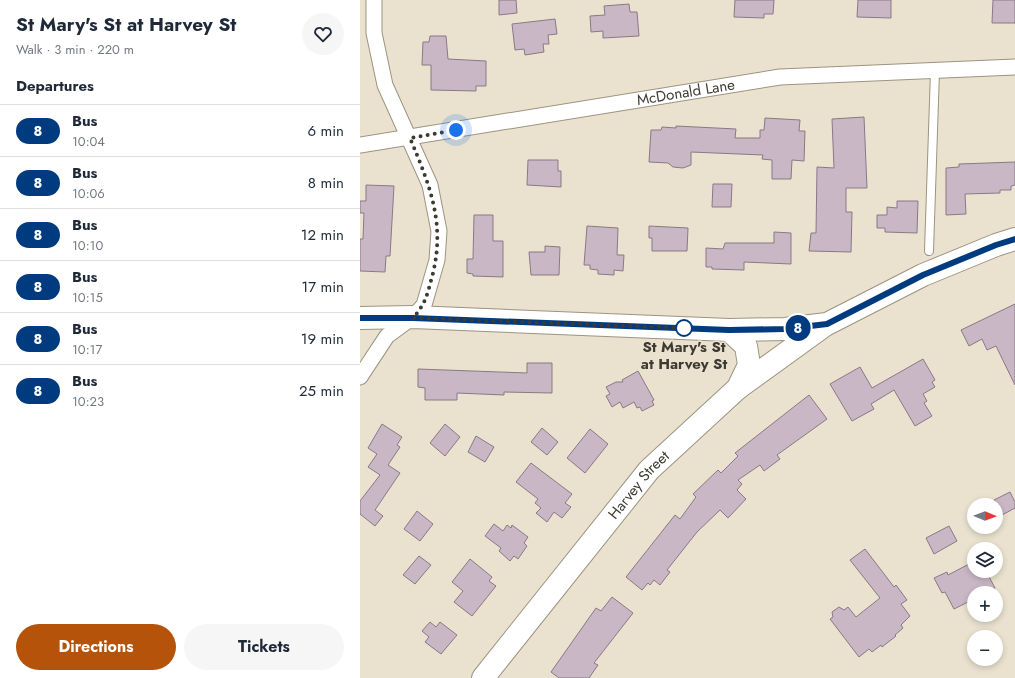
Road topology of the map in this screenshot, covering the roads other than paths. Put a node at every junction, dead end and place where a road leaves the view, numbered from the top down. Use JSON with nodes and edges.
{"nodes":[{"id":1,"x":374,"y":0,"type":"edge"},
{"id":2,"x":1015,"y":67,"type":"edge"},
{"id":3,"x":935,"y":71,"type":"junction"},
{"id":4,"x":410,"y":138,"type":"junction"},
{"id":5,"x":360,"y":145,"type":"edge"},
{"id":6,"x":1015,"y":239,"type":"edge"},
{"id":7,"x":929,"y":251,"type":"dead end"},
{"id":8,"x":360,"y":318,"type":"edge"},
{"id":9,"x":413,"y":318,"type":"junction"},
{"id":10,"x":827,"y":324,"type":"junction"},
{"id":11,"x":729,"y":330,"type":"junction"},
{"id":12,"x":360,"y":377,"type":"edge"},
{"id":13,"x":738,"y":388,"type":"junction"},
{"id":14,"x":482,"y":678,"type":"edge"}],
"edges":[{"from":1,"to":4,"type":"street"},
{"from":2,"to":3,"type":"street","name":"McDonald Lane"},
{"from":3,"to":4,"type":"street","name":"McDonald Lane"},
{"from":3,"to":7,"type":"lane"},
{"from":4,"to":5,"type":"street","name":"McDonald Lane"},
{"from":4,"to":9,"type":"street"},
{"from":6,"to":10,"type":"main road"},
{"from":8,"to":9,"type":"main road"},
{"from":9,"to":11,"type":"main road"},
{"from":9,"to":12,"type":"street"},
{"from":10,"to":11,"type":"main road"},
{"from":10,"to":13,"type":"main road","name":"Harvey Street"},
{"from":11,"to":13,"type":"main road"},
{"from":13,"to":14,"type":"main road","name":"Harvey Street"}]}
